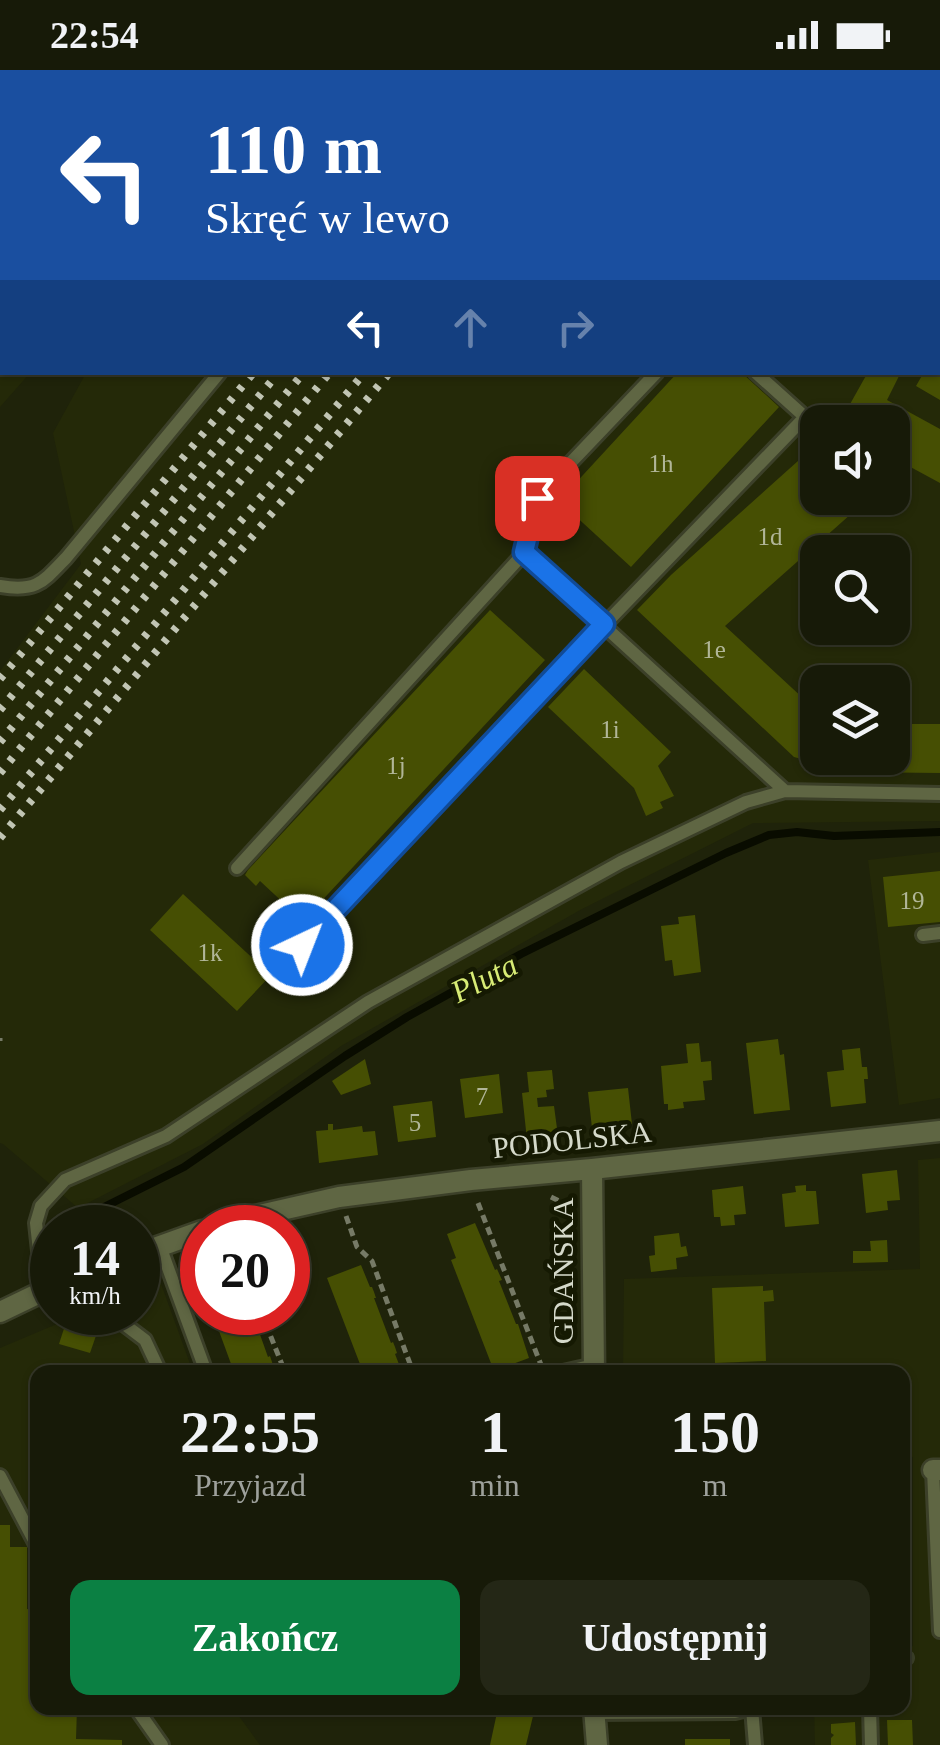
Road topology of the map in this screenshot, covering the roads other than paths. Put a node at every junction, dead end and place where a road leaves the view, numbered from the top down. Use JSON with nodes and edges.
{"nodes":[{"id":1,"x":218,"y":375,"type":"edge"},
{"id":2,"x":654,"y":375,"type":"edge"},
{"id":3,"x":758,"y":375,"type":"edge"},
{"id":4,"x":524,"y":552,"type":"junction"},
{"id":5,"x":0,"y":586,"type":"edge"},
{"id":6,"x":604,"y":624,"type":"junction"},
{"id":7,"x":784,"y":791,"type":"junction"},
{"id":8,"x":940,"y":794,"type":"edge"},
{"id":9,"x":238,"y":868,"type":"dead end"},
{"id":10,"x":940,"y":933,"type":"edge"},
{"id":11,"x":923,"y":935,"type":"dead end"},
{"id":12,"x":302,"y":945,"type":"dead end"},
{"id":13,"x":940,"y":1131,"type":"edge"},
{"id":14,"x":592,"y":1170,"type":"junction"},
{"id":15,"x":41,"y":1205,"type":"edge"},
{"id":16,"x":302,"y":1205,"type":"edge"},
{"id":17,"x":180,"y":1239,"type":"edge"},
{"id":18,"x":160,"y":1246,"type":"joint"},
{"id":19,"x":30,"y":1298,"type":"edge"},
{"id":20,"x":0,"y":1312,"type":"edge"},
{"id":21,"x":138,"y":1335,"type":"edge"},
{"id":22,"x":157,"y":1365,"type":"edge"},
{"id":23,"x":203,"y":1365,"type":"edge"},
{"id":24,"x":594,"y":1365,"type":"edge"},
{"id":25,"x":937,"y":1470,"type":"edge"},
{"id":26,"x":0,"y":1476,"type":"edge"},
{"id":27,"x":30,"y":1533,"type":"edge"},
{"id":28,"x":940,"y":1631,"type":"edge"},
{"id":29,"x":141,"y":1715,"type":"edge"},
{"id":30,"x":594,"y":1715,"type":"edge"},
{"id":31,"x":753,"y":1715,"type":"edge"},
{"id":32,"x":870,"y":1715,"type":"edge"},
{"id":33,"x":162,"y":1745,"type":"edge"},
{"id":34,"x":597,"y":1745,"type":"edge"},
{"id":35,"x":755,"y":1745,"type":"edge"},
{"id":36,"x":871,"y":1745,"type":"edge"}],
"edges":[{"from":1,"to":5,"type":"lane"},
{"from":2,"to":4,"type":"lane"},
{"from":3,"to":6,"type":"lane"},
{"from":4,"to":6,"type":"lane"},
{"from":4,"to":9,"type":"lane"},
{"from":6,"to":7,"type":"lane"},
{"from":6,"to":12,"type":"lane"},
{"from":7,"to":8,"type":"lane"},
{"from":7,"to":15,"type":"lane"},
{"from":10,"to":11,"type":"lane"},
{"from":13,"to":14,"type":"street","name":"PODOLSKA"},
{"from":14,"to":16,"type":"street","name":"PODOLSKA"},
{"from":14,"to":24,"type":"street","name":"GDAŃSKA"},
{"from":17,"to":18,"type":"street"},
{"from":18,"to":23,"type":"lane"},
{"from":19,"to":20,"type":"street"},
{"from":21,"to":22,"type":"lane"},
{"from":25,"to":28,"type":"lane"},
{"from":26,"to":27,"type":"lane"},
{"from":29,"to":33,"type":"lane"},
{"from":30,"to":34,"type":"street"},
{"from":31,"to":35,"type":"lane"},
{"from":32,"to":36,"type":"lane"}]}
